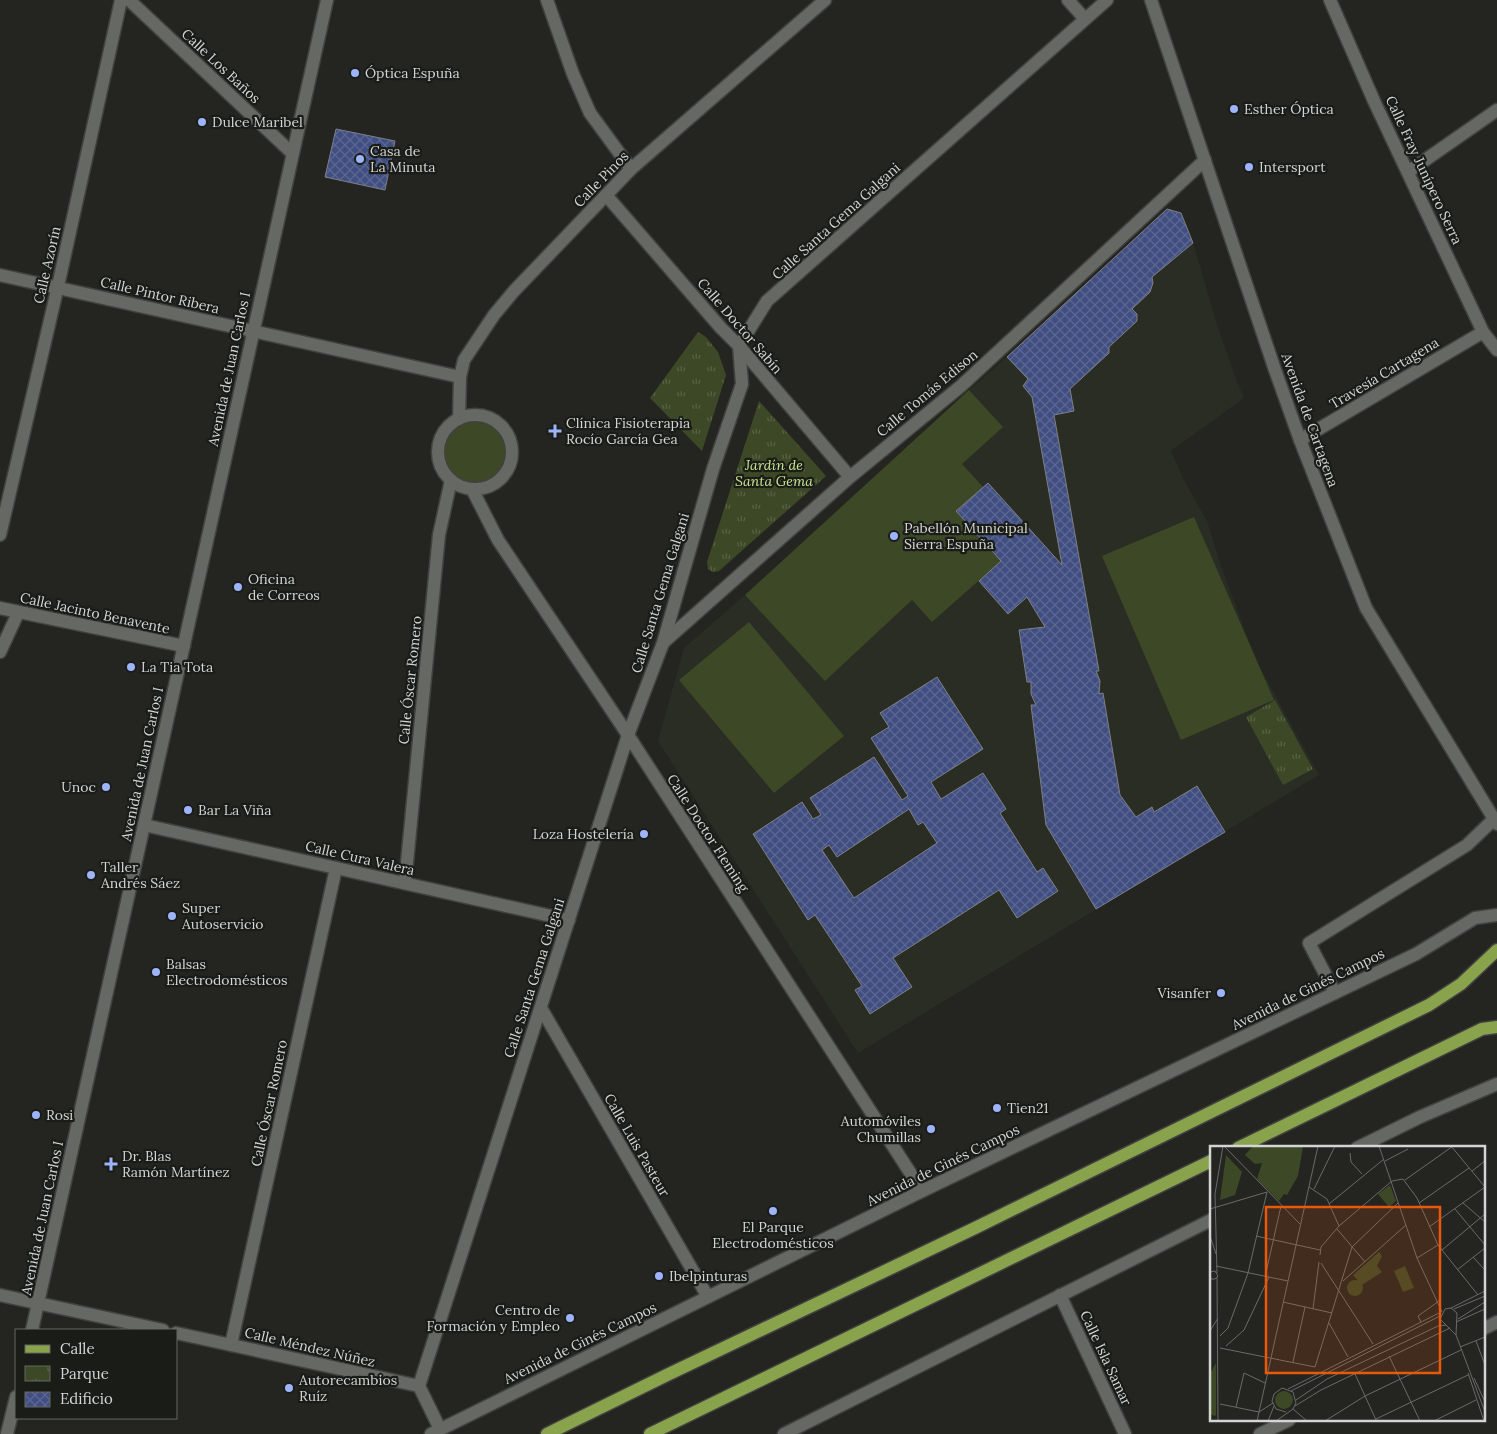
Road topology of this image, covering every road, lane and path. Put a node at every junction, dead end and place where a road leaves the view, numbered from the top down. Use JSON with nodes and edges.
{"nodes":[{"id":1,"x":121,"y":0,"type":"edge"},
{"id":2,"x":129,"y":0,"type":"edge"},
{"id":3,"x":327,"y":0,"type":"edge"},
{"id":4,"x":547,"y":0,"type":"edge"},
{"id":5,"x":825,"y":0,"type":"edge"},
{"id":6,"x":1068,"y":0,"type":"edge"},
{"id":7,"x":1107,"y":0,"type":"edge"},
{"id":8,"x":1151,"y":0,"type":"edge"},
{"id":9,"x":1330,"y":0,"type":"edge"},
{"id":10,"x":1085,"y":19,"type":"junction"},
{"id":11,"x":1497,"y":110,"type":"edge"},
{"id":12,"x":292,"y":153,"type":"junction"},
{"id":13,"x":1205,"y":160,"type":"junction"},
{"id":14,"x":630,"y":169,"type":"junction"},
{"id":15,"x":1408,"y":172,"type":"junction"},
{"id":16,"x":606,"y":195,"type":"junction"},
{"id":17,"x":0,"y":274,"type":"edge"},
{"id":18,"x":58,"y":286,"type":"junction"},
{"id":19,"x":253,"y":332,"type":"junction"},
{"id":20,"x":1483,"y":332,"type":"junction"},
{"id":21,"x":739,"y":346,"type":"junction"},
{"id":22,"x":1497,"y":350,"type":"edge"},
{"id":23,"x":460,"y":377,"type":"junction"},
{"id":24,"x":459,"y":419,"type":"junction"},
{"id":25,"x":1300,"y":440,"type":"junction"},
{"id":26,"x":850,"y":478,"type":"junction"},
{"id":27,"x":451,"y":480,"type":"junction"},
{"id":28,"x":472,"y":489,"type":"junction"},
{"id":29,"x":0,"y":535,"type":"edge"},
{"id":30,"x":0,"y":608,"type":"edge"},
{"id":31,"x":18,"y":612,"type":"junction"},
{"id":32,"x":663,"y":643,"type":"junction"},
{"id":33,"x":184,"y":646,"type":"junction"},
{"id":34,"x":0,"y":652,"type":"edge"},
{"id":35,"x":628,"y":735,"type":"junction"},
{"id":36,"x":1495,"y":822,"type":"edge"},
{"id":37,"x":144,"y":825,"type":"junction"},
{"id":38,"x":336,"y":868,"type":"junction"},
{"id":39,"x":405,"y":883,"type":"junction"},
{"id":40,"x":1497,"y":914,"type":"edge"},
{"id":41,"x":569,"y":920,"type":"junction"},
{"id":42,"x":1497,"y":950,"type":"edge"},
{"id":43,"x":1335,"y":993,"type":"junction"},
{"id":44,"x":540,"y":1008,"type":"junction"},
{"id":45,"x":1497,"y":1027,"type":"edge"},
{"id":46,"x":1497,"y":1084,"type":"edge"},
{"id":47,"x":1242,"y":1146,"type":"edge"},
{"id":48,"x":1361,"y":1146,"type":"edge"},
{"id":49,"x":1210,"y":1161,"type":"edge"},
{"id":50,"x":922,"y":1191,"type":"junction"},
{"id":51,"x":1210,"y":1221,"type":"edge"},
{"id":52,"x":0,"y":1295,"type":"edge"},
{"id":53,"x":708,"y":1296,"type":"junction"},
{"id":54,"x":1060,"y":1296,"type":"junction"},
{"id":55,"x":38,"y":1304,"type":"junction"},
{"id":56,"x":1497,"y":1322,"type":"edge"},
{"id":57,"x":1484,"y":1328,"type":"edge"},
{"id":58,"x":32,"y":1329,"type":"edge"},
{"id":59,"x":158,"y":1329,"type":"edge"},
{"id":60,"x":178,"y":1333,"type":"edge"},
{"id":61,"x":231,"y":1344,"type":"junction"},
{"id":62,"x":419,"y":1386,"type":"junction"},
{"id":63,"x":15,"y":1401,"type":"edge"},
{"id":64,"x":1286,"y":1422,"type":"edge"},
{"id":65,"x":435,"y":1432,"type":"edge"},
{"id":66,"x":7,"y":1434,"type":"edge"},
{"id":67,"x":547,"y":1434,"type":"edge"},
{"id":68,"x":650,"y":1434,"type":"edge"},
{"id":69,"x":784,"y":1434,"type":"edge"},
{"id":70,"x":1125,"y":1434,"type":"edge"},
{"id":71,"x":1260,"y":1434,"type":"edge"}],
"edges":[{"from":1,"to":18,"type":"street","name":"Calle Azorín"},
{"from":2,"to":12,"type":"street","name":"Calle Los Baños"},
{"from":3,"to":12,"type":"street","name":"Avenida de Juan Carlos I"},
{"from":4,"to":14,"type":"street"},
{"from":5,"to":14,"type":"street","name":"Calle Pinos"},
{"from":6,"to":10,"type":"street"},
{"from":7,"to":10,"type":"street","name":"Calle Santa Gema Galgani"},
{"from":8,"to":13,"type":"street","name":"Avenida de Cartagena"},
{"from":9,"to":15,"type":"street","name":"Calle Fray Junípero Serra"},
{"from":10,"to":21,"type":"street","name":"Calle Santa Gema Galgani"},
{"from":11,"to":15,"type":"street"},
{"from":12,"to":19,"type":"street","name":"Avenida de Juan Carlos I"},
{"from":13,"to":25,"type":"street","name":"Avenida de Cartagena"},
{"from":13,"to":26,"type":"street","name":"Calle Tomás Edison"},
{"from":14,"to":16,"type":"street","name":"Calle Pinos"},
{"from":15,"to":20,"type":"street","name":"Calle Fray Junípero Serra"},
{"from":16,"to":21,"type":"street","name":"Calle Doctor Sabín"},
{"from":16,"to":23,"type":"street","name":"Calle Pinos"},
{"from":17,"to":18,"type":"street","name":"Calle Pintor Ribera"},
{"from":18,"to":19,"type":"street","name":"Calle Pintor Ribera"},
{"from":18,"to":29,"type":"street","name":"Calle Azorín"},
{"from":19,"to":23,"type":"street","name":"Calle Pintor Ribera"},
{"from":19,"to":33,"type":"street","name":"Avenida de Juan Carlos I"},
{"from":20,"to":22,"type":"street","name":"Calle Fray Junípero Serra"},
{"from":20,"to":25,"type":"street","name":"Travesía Cartagena"},
{"from":21,"to":26,"type":"street","name":"Calle Doctor Sabín"},
{"from":21,"to":32,"type":"street","name":"Calle Santa Gema Galgani"},
{"from":23,"to":24,"type":"street","name":"Calle Pinos"},
{"from":24,"to":27,"type":"street"},
{"from":24,"to":28,"type":"street"},
{"from":25,"to":36,"type":"street","name":"Avenida de Cartagena"},
{"from":26,"to":32,"type":"street","name":"Calle Tomás Edison"},
{"from":27,"to":28,"type":"street"},
{"from":27,"to":39,"type":"street","name":"Calle Óscar Romero"},
{"from":28,"to":35,"type":"street","name":"Calle Doctor Fleming"},
{"from":30,"to":31,"type":"street","name":"Calle Jacinto Benavente"},
{"from":31,"to":33,"type":"street","name":"Calle Jacinto Benavente"},
{"from":31,"to":34,"type":"street"},
{"from":32,"to":35,"type":"street","name":"Calle Santa Gema Galgani"},
{"from":33,"to":37,"type":"street","name":"Avenida de Juan Carlos I"},
{"from":35,"to":41,"type":"street","name":"Calle Santa Gema Galgani"},
{"from":35,"to":50,"type":"street","name":"Calle Doctor Fleming"},
{"from":36,"to":43,"type":"street"},
{"from":37,"to":38,"type":"street","name":"Calle Cura Valera"},
{"from":37,"to":55,"type":"street","name":"Avenida de Juan Carlos I"},
{"from":38,"to":39,"type":"street","name":"Calle Cura Valera"},
{"from":38,"to":61,"type":"street","name":"Calle Óscar Romero"},
{"from":39,"to":41,"type":"street","name":"Calle Cura Valera"},
{"from":40,"to":43,"type":"street","name":"Avenida de Ginés Campos"},
{"from":41,"to":44,"type":"street","name":"Calle Santa Gema Galgani"},
{"from":42,"to":67,"type":"main road"},
{"from":43,"to":50,"type":"street","name":"Avenida de Ginés Campos"},
{"from":44,"to":53,"type":"street","name":"Calle Luis Pasteur"},
{"from":44,"to":62,"type":"street","name":"Calle Santa Gema Galgani"},
{"from":45,"to":47,"type":"main road"},
{"from":46,"to":48,"type":"street"},
{"from":49,"to":68,"type":"main road"},
{"from":50,"to":53,"type":"street","name":"Avenida de Ginés Campos"},
{"from":51,"to":54,"type":"street"},
{"from":52,"to":55,"type":"street"},
{"from":53,"to":65,"type":"street","name":"Avenida de Ginés Campos"},
{"from":54,"to":69,"type":"street"},
{"from":54,"to":70,"type":"street","name":"Calle Isla Samar"},
{"from":55,"to":58,"type":"street","name":"Avenida de Juan Carlos I"},
{"from":55,"to":59,"type":"street"},
{"from":56,"to":57,"type":"street"},
{"from":60,"to":61,"type":"street","name":"Calle Méndez Núñez"},
{"from":61,"to":62,"type":"street","name":"Calle Méndez Núñez"},
{"from":62,"to":65,"type":"street"},
{"from":63,"to":66,"type":"street"},
{"from":64,"to":71,"type":"street"}]}
